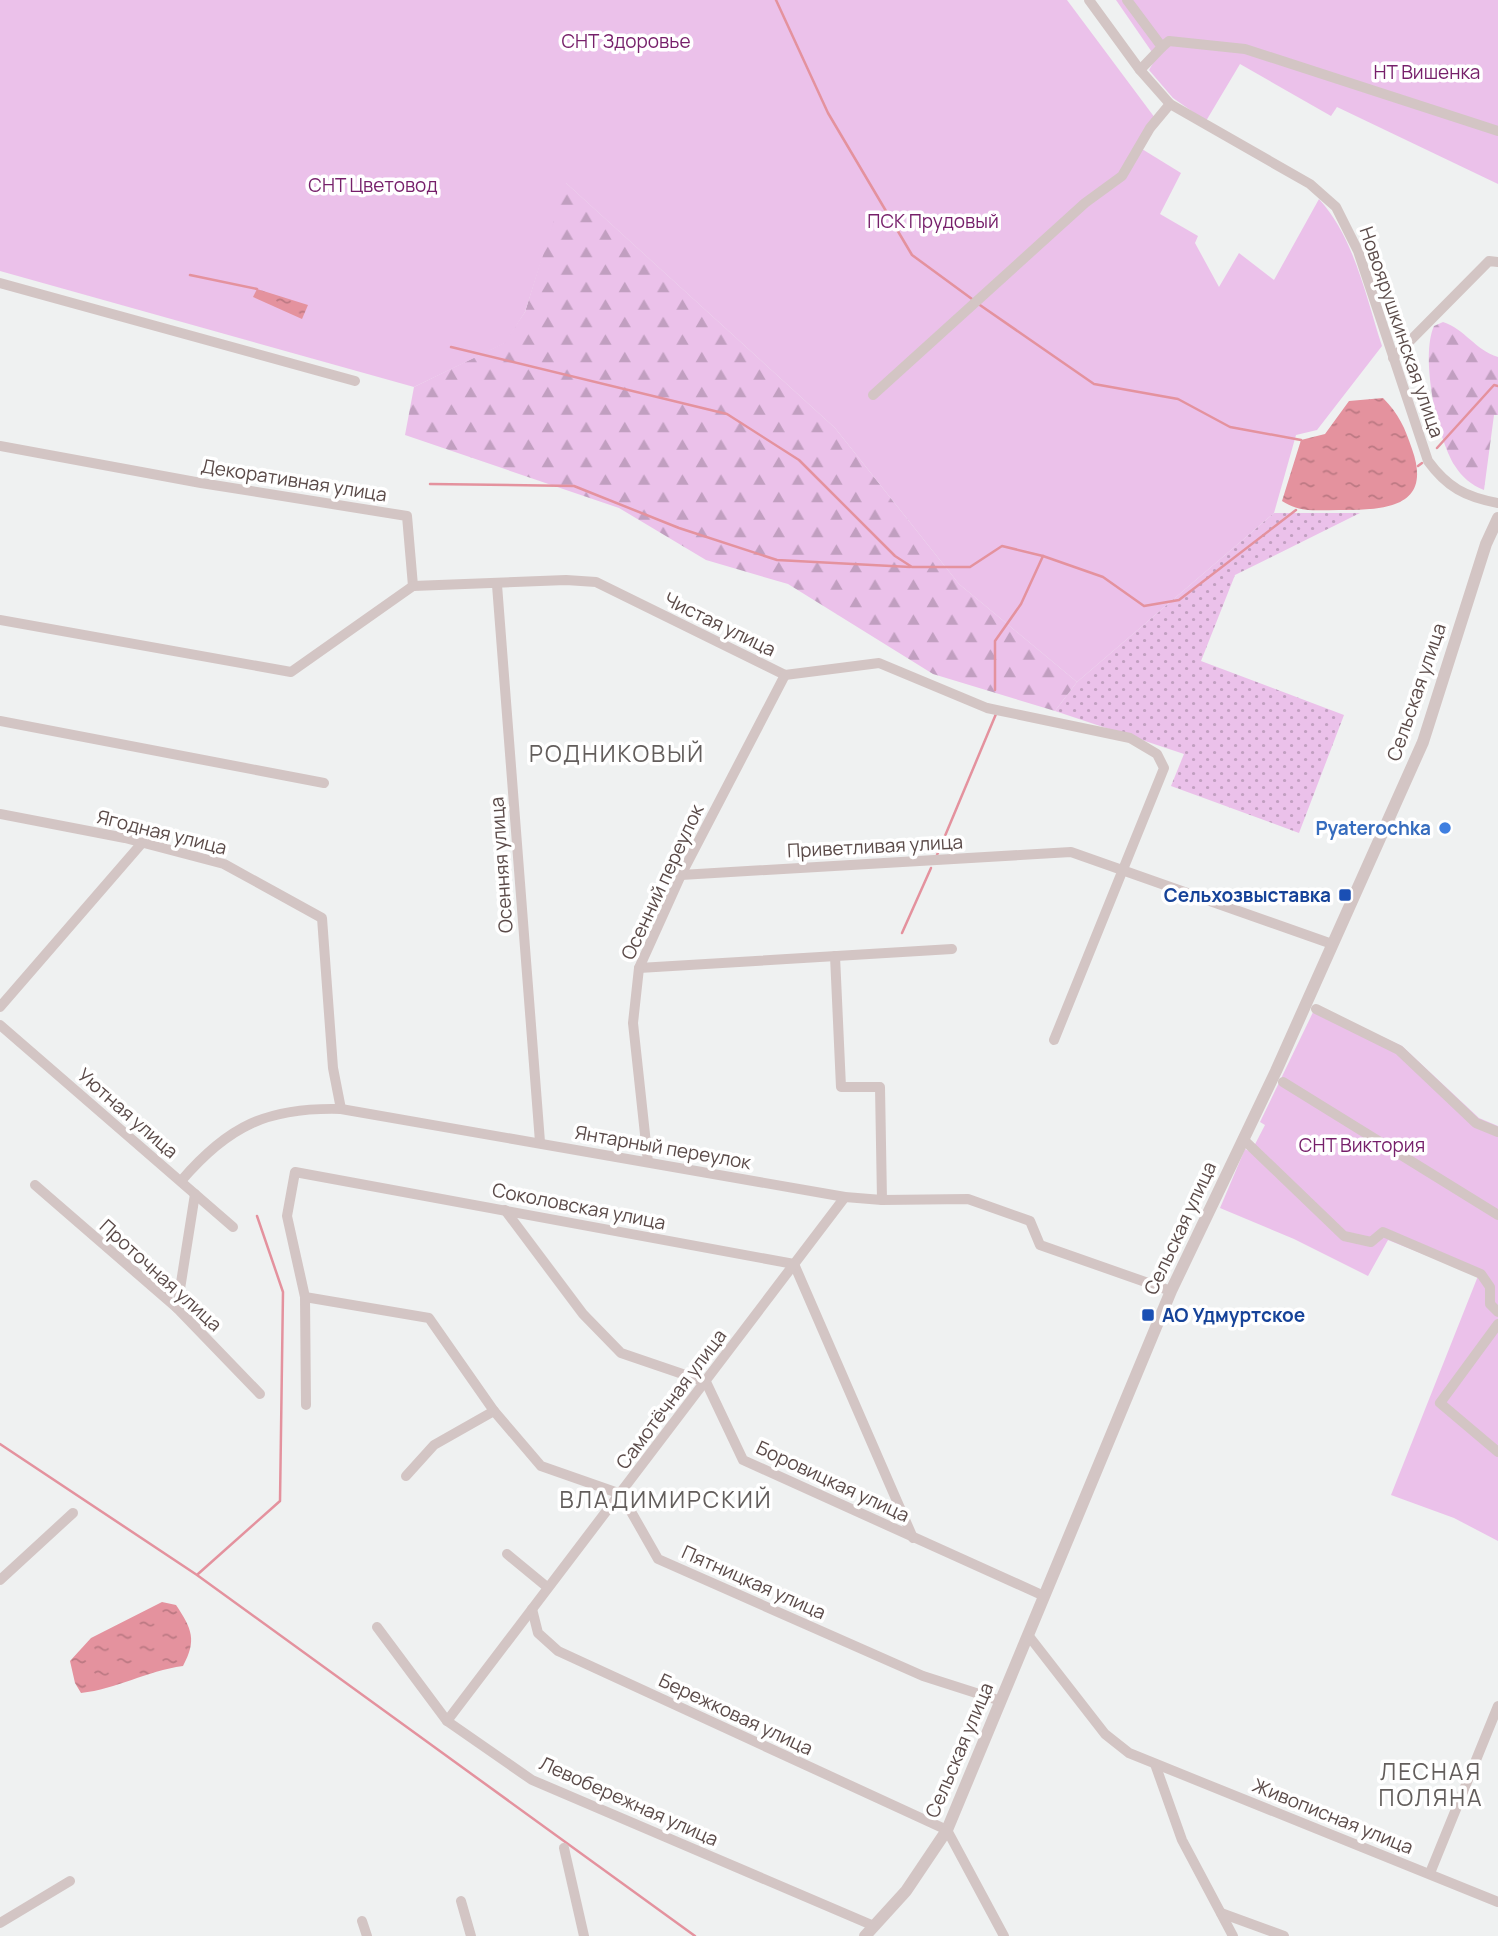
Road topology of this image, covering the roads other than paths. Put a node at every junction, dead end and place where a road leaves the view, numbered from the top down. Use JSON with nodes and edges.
{"nodes":[{"id":1,"x":1089,"y":0,"type":"edge"},
{"id":2,"x":1128,"y":0,"type":"edge"},
{"id":3,"x":1162,"y":47,"type":"junction"},
{"id":4,"x":1140,"y":70,"type":"junction"},
{"id":5,"x":1170,"y":104,"type":"junction"},
{"id":6,"x":1498,"y":131,"type":"edge"},
{"id":7,"x":1494,"y":261,"type":"edge"},
{"id":8,"x":0,"y":283,"type":"edge"},
{"id":9,"x":1394,"y":358,"type":"junction"},
{"id":10,"x":355,"y":381,"type":"dead end"},
{"id":11,"x":873,"y":395,"type":"dead end"},
{"id":12,"x":0,"y":446,"type":"edge"},
{"id":13,"x":1498,"y":503,"type":"edge"},
{"id":14,"x":1498,"y":518,"type":"edge"},
{"id":15,"x":498,"y":585,"type":"junction"},
{"id":16,"x":413,"y":586,"type":"junction"},
{"id":17,"x":0,"y":620,"type":"edge"},
{"id":18,"x":785,"y":675,"type":"junction"},
{"id":19,"x":0,"y":720,"type":"edge"},
{"id":20,"x":324,"y":783,"type":"dead end"},
{"id":21,"x":0,"y":814,"type":"edge"},
{"id":22,"x":142,"y":843,"type":"junction"},
{"id":23,"x":1123,"y":869,"type":"junction"},
{"id":24,"x":681,"y":875,"type":"junction"},
{"id":25,"x":1332,"y":944,"type":"junction"},
{"id":26,"x":952,"y":949,"type":"dead end"},
{"id":27,"x":835,"y":956,"type":"junction"},
{"id":28,"x":639,"y":968,"type":"junction"},
{"id":29,"x":0,"y":1007,"type":"edge"},
{"id":30,"x":1315,"y":1009,"type":"dead end"},
{"id":31,"x":0,"y":1025,"type":"edge"},
{"id":32,"x":1054,"y":1040,"type":"dead end"},
{"id":33,"x":1283,"y":1082,"type":"dead end"},
{"id":34,"x":341,"y":1108,"type":"junction"},
{"id":35,"x":1498,"y":1132,"type":"edge"},
{"id":36,"x":1243,"y":1139,"type":"junction"},
{"id":37,"x":540,"y":1143,"type":"junction"},
{"id":38,"x":648,"y":1162,"type":"junction"},
{"id":39,"x":181,"y":1181,"type":"junction"},
{"id":40,"x":34,"y":1185,"type":"dead end"},
{"id":41,"x":195,"y":1194,"type":"junction"},
{"id":42,"x":845,"y":1197,"type":"junction"},
{"id":43,"x":882,"y":1200,"type":"junction"},
{"id":44,"x":505,"y":1210,"type":"junction"},
{"id":45,"x":1498,"y":1215,"type":"edge"},
{"id":46,"x":233,"y":1227,"type":"dead end"},
{"id":47,"x":794,"y":1264,"type":"junction"},
{"id":48,"x":1171,"y":1291,"type":"junction"},
{"id":49,"x":305,"y":1297,"type":"junction"},
{"id":50,"x":177,"y":1308,"type":"junction"},
{"id":51,"x":1498,"y":1312,"type":"edge"},
{"id":52,"x":1498,"y":1324,"type":"edge"},
{"id":53,"x":706,"y":1382,"type":"junction"},
{"id":54,"x":260,"y":1394,"type":"dead end"},
{"id":55,"x":306,"y":1405,"type":"dead end"},
{"id":56,"x":495,"y":1411,"type":"junction"},
{"id":57,"x":1498,"y":1452,"type":"edge"},
{"id":58,"x":405,"y":1476,"type":"dead end"},
{"id":59,"x":621,"y":1494,"type":"junction"},
{"id":60,"x":73,"y":1513,"type":"dead end"},
{"id":61,"x":913,"y":1538,"type":"junction"},
{"id":62,"x":507,"y":1554,"type":"dead end"},
{"id":63,"x":0,"y":1580,"type":"edge"},
{"id":64,"x":547,"y":1587,"type":"junction"},
{"id":65,"x":1044,"y":1596,"type":"junction"},
{"id":66,"x":532,"y":1609,"type":"junction"},
{"id":67,"x":377,"y":1628,"type":"dead end"},
{"id":68,"x":1028,"y":1636,"type":"junction"},
{"id":69,"x":1001,"y":1701,"type":"junction"},
{"id":70,"x":1498,"y":1706,"type":"edge"},
{"id":71,"x":447,"y":1721,"type":"junction"},
{"id":72,"x":1155,"y":1764,"type":"junction"},
{"id":73,"x":947,"y":1830,"type":"junction"},
{"id":74,"x":564,"y":1848,"type":"dead end"},
{"id":75,"x":1430,"y":1873,"type":"junction"},
{"id":76,"x":70,"y":1881,"type":"dead end"},
{"id":77,"x":461,"y":1901,"type":"dead end"},
{"id":78,"x":1498,"y":1902,"type":"edge"},
{"id":79,"x":1222,"y":1913,"type":"junction"},
{"id":80,"x":362,"y":1921,"type":"dead end"},
{"id":81,"x":0,"y":1923,"type":"edge"},
{"id":82,"x":874,"y":1926,"type":"junction"},
{"id":83,"x":367,"y":1936,"type":"edge"},
{"id":84,"x":471,"y":1936,"type":"edge"},
{"id":85,"x":584,"y":1936,"type":"edge"},
{"id":86,"x":864,"y":1936,"type":"edge"},
{"id":87,"x":1004,"y":1936,"type":"edge"},
{"id":88,"x":1233,"y":1936,"type":"edge"},
{"id":89,"x":1284,"y":1936,"type":"edge"}],
"edges":[{"from":1,"to":4,"type":"street","name":"Новоярушкинская улица"},
{"from":2,"to":3,"type":"street"},
{"from":3,"to":4,"type":"street"},
{"from":3,"to":6,"type":"street"},
{"from":4,"to":5,"type":"street","name":"Новоярушкинская улица"},
{"from":5,"to":9,"type":"street","name":"Новоярушкинская улица"},
{"from":5,"to":11,"type":"street"},
{"from":7,"to":9,"type":"street"},
{"from":8,"to":10,"type":"street"},
{"from":9,"to":13,"type":"street","name":"Новоярушкинская улица"},
{"from":12,"to":16,"type":"street","name":"Декоративная улица"},
{"from":14,"to":25,"type":"street","name":"Сельская улица"},
{"from":15,"to":16,"type":"street","name":"Чистая улица"},
{"from":15,"to":18,"type":"street","name":"Чистая улица"},
{"from":15,"to":37,"type":"street","name":"Осенняя улица"},
{"from":16,"to":17,"type":"street"},
{"from":18,"to":23,"type":"street","name":"Чистая улица"},
{"from":18,"to":24,"type":"street","name":"Осенний переулок"},
{"from":19,"to":20,"type":"street"},
{"from":21,"to":22,"type":"street","name":"Ягодная улица"},
{"from":22,"to":29,"type":"street"},
{"from":22,"to":34,"type":"street","name":"Ягодная улица"},
{"from":23,"to":24,"type":"street","name":"Приветливая улица"},
{"from":23,"to":25,"type":"street"},
{"from":23,"to":32,"type":"street"},
{"from":24,"to":28,"type":"street","name":"Осенний переулок"},
{"from":25,"to":36,"type":"street","name":"Сельская улица"},
{"from":26,"to":27,"type":"street"},
{"from":27,"to":28,"type":"street"},
{"from":27,"to":43,"type":"street"},
{"from":28,"to":38,"type":"street","name":"Осенний переулок"},
{"from":30,"to":35,"type":"street"},
{"from":31,"to":39,"type":"street","name":"Уютная улица"},
{"from":33,"to":45,"type":"street"},
{"from":34,"to":37,"type":"street","name":"Янтарный переулок"},
{"from":34,"to":39,"type":"street","name":"Янтарный переулок"},
{"from":36,"to":48,"type":"street","name":"Сельская улица"},
{"from":36,"to":51,"type":"street"},
{"from":37,"to":38,"type":"street","name":"Янтарный переулок"},
{"from":38,"to":42,"type":"street","name":"Янтарный переулок"},
{"from":39,"to":41,"type":"street","name":"Уютная улица"},
{"from":40,"to":50,"type":"street","name":"Проточная улица"},
{"from":41,"to":46,"type":"street","name":"Уютная улица"},
{"from":41,"to":50,"type":"street"},
{"from":42,"to":43,"type":"street","name":"Янтарный переулок"},
{"from":42,"to":47,"type":"street","name":"Самотёчная улица"},
{"from":43,"to":48,"type":"street","name":"Янтарный переулок"},
{"from":44,"to":47,"type":"street","name":"Соколовская улица"},
{"from":44,"to":49,"type":"street","name":"Соколовская улица"},
{"from":44,"to":53,"type":"street"},
{"from":47,"to":53,"type":"street","name":"Самотёчная улица"},
{"from":47,"to":61,"type":"street"},
{"from":48,"to":65,"type":"street","name":"Сельская улица"},
{"from":49,"to":55,"type":"street","name":"Соколовская улица"},
{"from":49,"to":56,"type":"street"},
{"from":50,"to":54,"type":"street","name":"Проточная улица"},
{"from":52,"to":57,"type":"street"},
{"from":53,"to":59,"type":"street","name":"Самотёчная улица"},
{"from":53,"to":61,"type":"street","name":"Боровицкая улица"},
{"from":56,"to":58,"type":"street"},
{"from":56,"to":59,"type":"street"},
{"from":59,"to":64,"type":"street","name":"Самотёчная улица"},
{"from":59,"to":69,"type":"street","name":"Пятницкая улица"},
{"from":60,"to":63,"type":"street"},
{"from":61,"to":65,"type":"street","name":"Боровицкая улица"},
{"from":62,"to":64,"type":"street"},
{"from":64,"to":66,"type":"street","name":"Самотёчная улица"},
{"from":65,"to":68,"type":"street","name":"Сельская улица"},
{"from":66,"to":71,"type":"street","name":"Самотёчная улица"},
{"from":66,"to":73,"type":"street","name":"Бережковая улица"},
{"from":67,"to":71,"type":"street","name":"Левобережная улица"},
{"from":68,"to":69,"type":"street","name":"Сельская улица"},
{"from":68,"to":72,"type":"street","name":"Живописная улица"},
{"from":69,"to":73,"type":"street","name":"Сельская улица"},
{"from":70,"to":75,"type":"street"},
{"from":71,"to":82,"type":"street","name":"Левобережная улица"},
{"from":72,"to":75,"type":"street","name":"Живописная улица"},
{"from":72,"to":79,"type":"street"},
{"from":73,"to":82,"type":"street","name":"Сельская улица"},
{"from":73,"to":87,"type":"street"},
{"from":74,"to":85,"type":"street"},
{"from":75,"to":78,"type":"street","name":"Живописная улица"},
{"from":76,"to":81,"type":"street"},
{"from":77,"to":84,"type":"street"},
{"from":79,"to":88,"type":"street"},
{"from":79,"to":89,"type":"street"},
{"from":80,"to":83,"type":"street"},
{"from":82,"to":86,"type":"street","name":"Сельская улица"}]}
